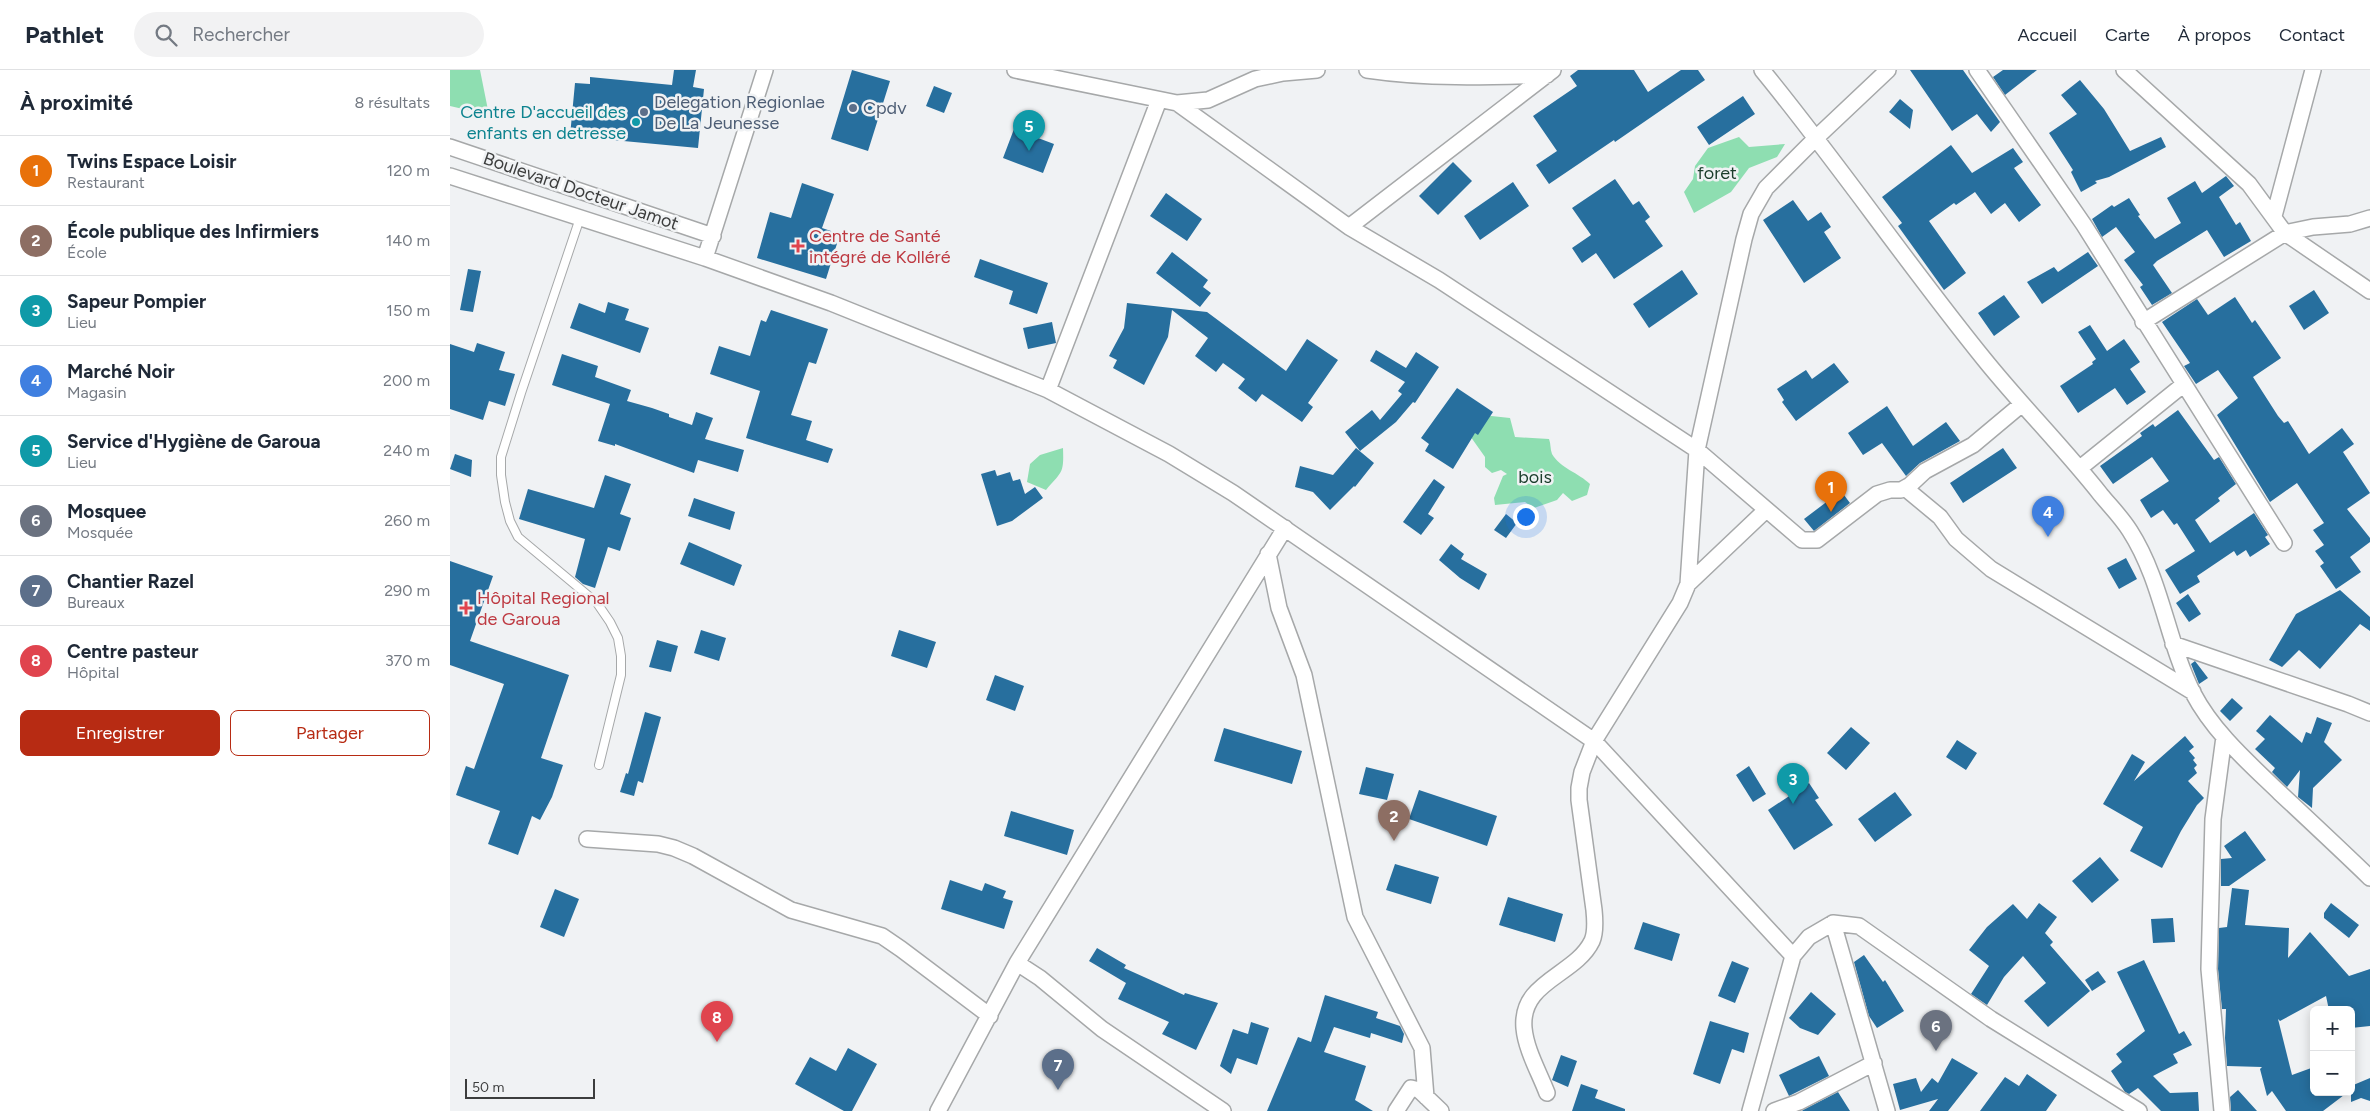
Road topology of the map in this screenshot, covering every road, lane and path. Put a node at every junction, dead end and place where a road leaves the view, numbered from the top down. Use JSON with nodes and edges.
{"nodes":[{"id":1,"x":765,"y":70,"type":"edge"},
{"id":2,"x":1015,"y":70,"type":"edge"},
{"id":3,"x":1317,"y":70,"type":"edge"},
{"id":4,"x":1367,"y":70,"type":"edge"},
{"id":5,"x":1762,"y":70,"type":"edge"},
{"id":6,"x":1888,"y":70,"type":"edge"},
{"id":7,"x":1977,"y":70,"type":"edge"},
{"id":8,"x":2124,"y":70,"type":"edge"},
{"id":9,"x":2313,"y":70,"type":"edge"},
{"id":10,"x":1550,"y":72,"type":"edge"},
{"id":11,"x":1159,"y":100,"type":"junction"},
{"id":12,"x":1178,"y":103,"type":"junction"},
{"id":13,"x":1817,"y":137,"type":"junction"},
{"id":14,"x":450,"y":147,"type":"edge"},
{"id":15,"x":450,"y":176,"type":"edge"},
{"id":16,"x":2274,"y":216,"type":"junction"},
{"id":17,"x":580,"y":218,"type":"junction"},
{"id":18,"x":2370,"y":218,"type":"edge"},
{"id":19,"x":1349,"y":227,"type":"junction"},
{"id":20,"x":2286,"y":233,"type":"junction"},
{"id":21,"x":712,"y":236,"type":"junction"},
{"id":22,"x":705,"y":258,"type":"junction"},
{"id":23,"x":2370,"y":291,"type":"edge"},
{"id":24,"x":2144,"y":322,"type":"junction"},
{"id":25,"x":2184,"y":385,"type":"junction"},
{"id":26,"x":1048,"y":390,"type":"junction"},
{"id":27,"x":2022,"y":404,"type":"junction"},
{"id":28,"x":1697,"y":450,"type":"junction"},
{"id":29,"x":2080,"y":468,"type":"junction"},
{"id":30,"x":1905,"y":488,"type":"junction"},
{"id":31,"x":1766,"y":510,"type":"junction"},
{"id":32,"x":1285,"y":528,"type":"junction"},
{"id":33,"x":2284,"y":543,"type":"dead end"},
{"id":34,"x":1268,"y":554,"type":"junction"},
{"id":35,"x":1688,"y":584,"type":"junction"},
{"id":36,"x":2173,"y":644,"type":"junction"},
{"id":37,"x":2193,"y":692,"type":"junction"},
{"id":38,"x":2370,"y":713,"type":"edge"},
{"id":39,"x":2224,"y":737,"type":"junction"},
{"id":40,"x":1594,"y":742,"type":"junction"},
{"id":41,"x":599,"y":765,"type":"dead end"},
{"id":42,"x":587,"y":839,"type":"dead end"},
{"id":43,"x":2370,"y":878,"type":"edge"},
{"id":44,"x":1833,"y":923,"type":"junction"},
{"id":45,"x":1794,"y":956,"type":"junction"},
{"id":46,"x":1017,"y":963,"type":"junction"},
{"id":47,"x":990,"y":1016,"type":"junction"},
{"id":48,"x":1874,"y":1063,"type":"junction"},
{"id":49,"x":1547,"y":1093,"type":"dead end"},
{"id":50,"x":1426,"y":1096,"type":"junction"},
{"id":51,"x":938,"y":1111,"type":"edge"},
{"id":52,"x":1223,"y":1111,"type":"edge"},
{"id":53,"x":1396,"y":1111,"type":"edge"},
{"id":54,"x":1441,"y":1111,"type":"edge"},
{"id":55,"x":1750,"y":1111,"type":"edge"},
{"id":56,"x":1774,"y":1111,"type":"edge"},
{"id":57,"x":1887,"y":1111,"type":"edge"},
{"id":58,"x":2140,"y":1111,"type":"edge"},
{"id":59,"x":2222,"y":1111,"type":"edge"}],
"edges":[{"from":1,"to":21,"type":"street"},
{"from":2,"to":11,"type":"street"},
{"from":3,"to":12,"type":"street"},
{"from":4,"to":10,"type":"street"},
{"from":5,"to":13,"type":"street"},
{"from":6,"to":13,"type":"street"},
{"from":7,"to":24,"type":"street"},
{"from":8,"to":16,"type":"street"},
{"from":9,"to":16,"type":"street"},
{"from":10,"to":19,"type":"street"},
{"from":11,"to":12,"type":"street"},
{"from":11,"to":26,"type":"street"},
{"from":12,"to":19,"type":"street"},
{"from":13,"to":27,"type":"street"},
{"from":13,"to":28,"type":"street"},
{"from":14,"to":21,"type":"street","name":"Boulevard Docteur Jamot"},
{"from":15,"to":17,"type":"street","name":"Boulevard Docteur Jamot"},
{"from":16,"to":20,"type":"street"},
{"from":17,"to":22,"type":"street","name":"Boulevard Docteur Jamot"},
{"from":17,"to":41,"type":"lane"},
{"from":18,"to":20,"type":"street"},
{"from":19,"to":28,"type":"street"},
{"from":20,"to":23,"type":"street"},
{"from":20,"to":24,"type":"street"},
{"from":21,"to":22,"type":"street"},
{"from":22,"to":26,"type":"street","name":"Boulevard Docteur Jamot"},
{"from":24,"to":25,"type":"street"},
{"from":25,"to":29,"type":"street"},
{"from":25,"to":33,"type":"street"},
{"from":26,"to":32,"type":"street","name":"Boulevard Docteur Jamot"},
{"from":27,"to":29,"type":"street"},
{"from":27,"to":30,"type":"street"},
{"from":28,"to":31,"type":"street"},
{"from":28,"to":35,"type":"street"},
{"from":29,"to":36,"type":"street"},
{"from":30,"to":31,"type":"street"},
{"from":30,"to":37,"type":"street"},
{"from":31,"to":35,"type":"street"},
{"from":32,"to":34,"type":"street"},
{"from":32,"to":40,"type":"street","name":"Boulevard Docteur Jamot"},
{"from":34,"to":46,"type":"street"},
{"from":34,"to":50,"type":"street"},
{"from":35,"to":40,"type":"street"},
{"from":36,"to":37,"type":"street"},
{"from":36,"to":38,"type":"street"},
{"from":37,"to":39,"type":"street"},
{"from":39,"to":43,"type":"street"},
{"from":39,"to":59,"type":"street"},
{"from":40,"to":45,"type":"street","name":"Boulevard Docteur Jamot"},
{"from":40,"to":49,"type":"street"},
{"from":42,"to":47,"type":"street"},
{"from":44,"to":45,"type":"street"},
{"from":44,"to":48,"type":"street"},
{"from":44,"to":58,"type":"street"},
{"from":45,"to":55,"type":"street"},
{"from":46,"to":47,"type":"street"},
{"from":46,"to":52,"type":"street"},
{"from":47,"to":51,"type":"street"},
{"from":48,"to":56,"type":"street"},
{"from":48,"to":57,"type":"street"},
{"from":50,"to":53,"type":"street"},
{"from":50,"to":54,"type":"street"}]}
